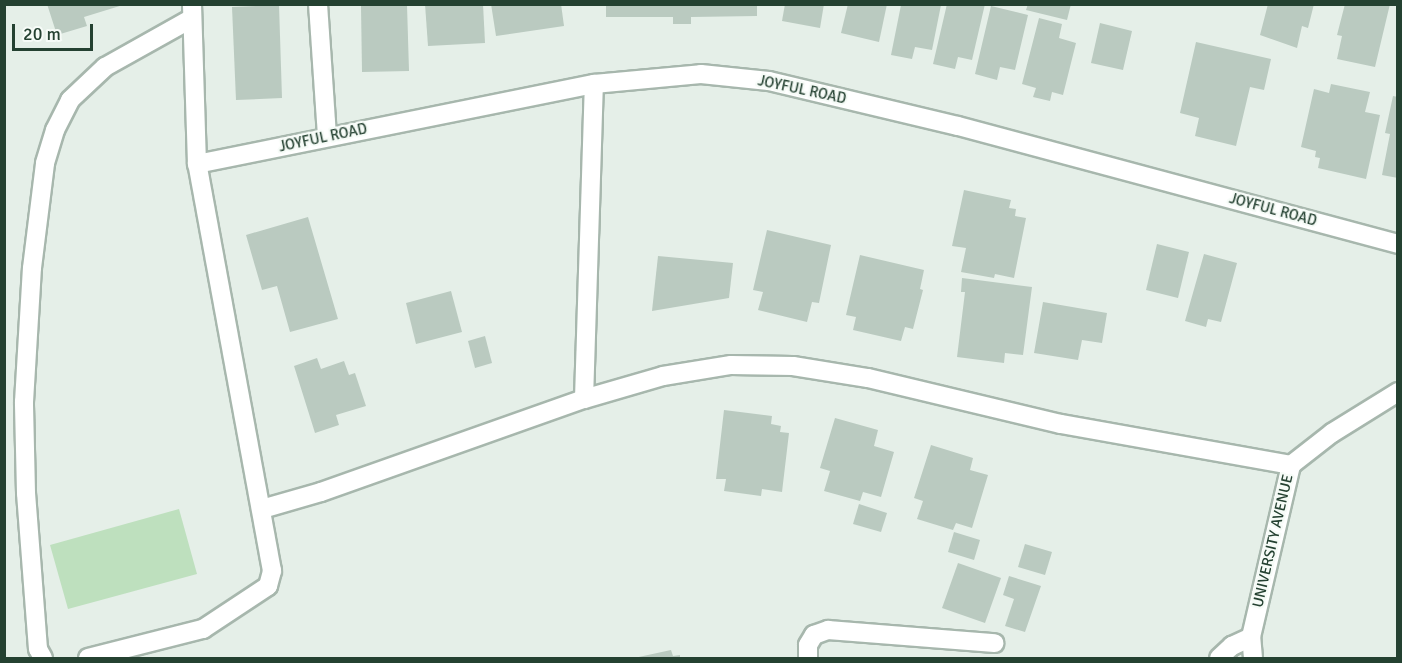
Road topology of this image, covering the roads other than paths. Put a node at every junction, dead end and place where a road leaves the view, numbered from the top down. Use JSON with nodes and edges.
{"nodes":[{"id":1,"x":318,"y":4,"type":"edge"},
{"id":2,"x":192,"y":12,"type":"edge"},
{"id":3,"x":594,"y":84,"type":"junction"},
{"id":4,"x":327,"y":137,"type":"junction"},
{"id":5,"x":197,"y":164,"type":"junction"},
{"id":6,"x":1398,"y":244,"type":"edge"},
{"id":7,"x":1398,"y":392,"type":"edge"},
{"id":8,"x":584,"y":399,"type":"junction"},
{"id":9,"x":1291,"y":465,"type":"junction"},
{"id":10,"x":262,"y":509,"type":"junction"},
{"id":11,"x":1251,"y":637,"type":"junction"},
{"id":12,"x":994,"y":643,"type":"dead end"},
{"id":13,"x":43,"y":658,"type":"edge"},
{"id":14,"x":88,"y":658,"type":"edge"},
{"id":15,"x":808,"y":658,"type":"edge"},
{"id":16,"x":1220,"y":658,"type":"edge"},
{"id":17,"x":1253,"y":658,"type":"edge"}],
"edges":[{"from":1,"to":4,"type":"street"},
{"from":2,"to":5,"type":"street"},
{"from":2,"to":13,"type":"street"},
{"from":3,"to":4,"type":"street","name":"JOYFUL ROAD"},
{"from":3,"to":6,"type":"street","name":"JOYFUL ROAD"},
{"from":3,"to":8,"type":"street"},
{"from":4,"to":5,"type":"street","name":"JOYFUL ROAD"},
{"from":5,"to":10,"type":"street"},
{"from":7,"to":9,"type":"street","name":"UNIVERSITY AVENUE"},
{"from":8,"to":9,"type":"street"},
{"from":8,"to":10,"type":"street"},
{"from":9,"to":11,"type":"street","name":"UNIVERSITY AVENUE"},
{"from":10,"to":14,"type":"street"},
{"from":11,"to":16,"type":"street"},
{"from":11,"to":17,"type":"street","name":"UNIVERSITY AVENUE"},
{"from":12,"to":15,"type":"street"}]}
